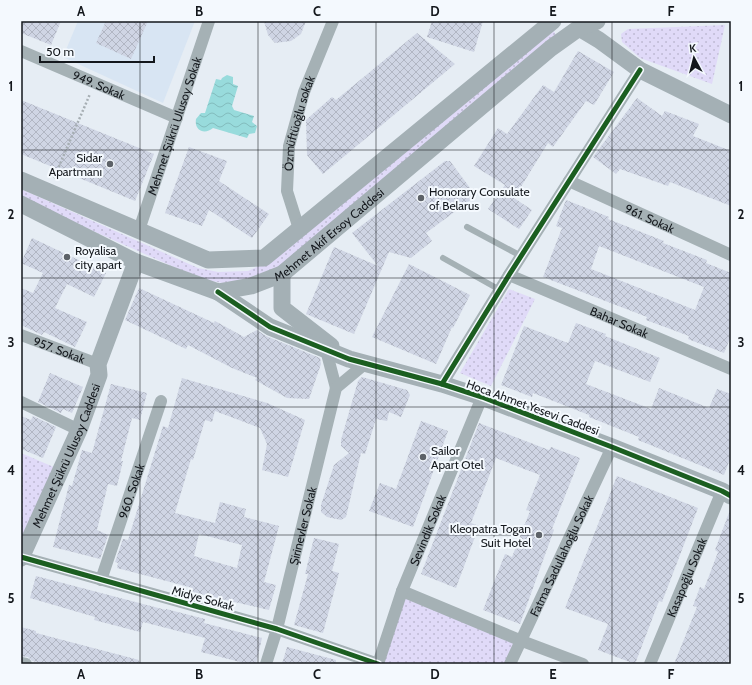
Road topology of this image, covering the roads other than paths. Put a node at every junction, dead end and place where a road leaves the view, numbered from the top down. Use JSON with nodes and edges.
{"nodes":[{"id":1,"x":209,"y":21,"type":"edge"},
{"id":2,"x":334,"y":21,"type":"edge"},
{"id":3,"x":553,"y":21,"type":"edge"},
{"id":4,"x":597,"y":21,"type":"edge"},
{"id":5,"x":574,"y":25,"type":"edge"},
{"id":6,"x":21,"y":51,"type":"edge"},
{"id":7,"x":640,"y":70,"type":"junction"},
{"id":8,"x":731,"y":115,"type":"edge"},
{"id":9,"x":177,"y":118,"type":"junction"},
{"id":10,"x":21,"y":180,"type":"edge"},
{"id":11,"x":569,"y":181,"type":"junction"},
{"id":12,"x":21,"y":204,"type":"edge"},
{"id":13,"x":467,"y":227,"type":"dead end"},
{"id":14,"x":299,"y":229,"type":"junction"},
{"id":15,"x":139,"y":230,"type":"junction"},
{"id":16,"x":731,"y":255,"type":"edge"},
{"id":17,"x":521,"y":256,"type":"junction"},
{"id":18,"x":443,"y":258,"type":"dead end"},
{"id":19,"x":136,"y":262,"type":"junction"},
{"id":20,"x":282,"y":274,"type":"junction"},
{"id":21,"x":509,"y":275,"type":"junction"},
{"id":22,"x":500,"y":290,"type":"junction"},
{"id":23,"x":218,"y":292,"type":"junction"},
{"id":24,"x":21,"y":335,"type":"edge"},
{"id":25,"x":326,"y":350,"type":"junction"},
{"id":26,"x":349,"y":359,"type":"junction"},
{"id":27,"x":366,"y":363,"type":"junction"},
{"id":28,"x":98,"y":364,"type":"junction"},
{"id":29,"x":731,"y":369,"type":"edge"},
{"id":30,"x":442,"y":384,"type":"junction"},
{"id":31,"x":336,"y":388,"type":"junction"},
{"id":32,"x":482,"y":397,"type":"junction"},
{"id":33,"x":161,"y":401,"type":"dead end"},
{"id":34,"x":21,"y":402,"type":"edge"},
{"id":35,"x":79,"y":430,"type":"junction"},
{"id":36,"x":612,"y":447,"type":"junction"},
{"id":37,"x":727,"y":494,"type":"edge"},
{"id":38,"x":21,"y":557,"type":"edge"},
{"id":39,"x":101,"y":580,"type":"junction"},
{"id":40,"x":402,"y":591,"type":"junction"},
{"id":41,"x":277,"y":629,"type":"junction"},
{"id":42,"x":522,"y":641,"type":"junction"},
{"id":43,"x":21,"y":663,"type":"edge"},
{"id":44,"x":26,"y":664,"type":"edge"},
{"id":45,"x":266,"y":664,"type":"edge"},
{"id":46,"x":378,"y":664,"type":"edge"},
{"id":47,"x":510,"y":664,"type":"edge"},
{"id":48,"x":583,"y":664,"type":"edge"},
{"id":49,"x":650,"y":664,"type":"edge"}],
"edges":[{"from":1,"to":9,"type":"street","name":"Mehmet Şükrü Ulusoy Sokak"},
{"from":2,"to":14,"type":"street","name":"Özmüftüoğlu sokak"},
{"from":3,"to":14,"type":"main road","name":"Mehmet Akif Ersoy Caddesi"},
{"from":4,"to":5,"type":"main road","name":"Mehmet Akif Ersoy Caddesi"},
{"from":5,"to":7,"type":"main road"},
{"from":5,"to":20,"type":"main road","name":"Mehmet Akif Ersoy Caddesi"},
{"from":6,"to":9,"type":"street","name":"949. Sokak"},
{"from":7,"to":8,"type":"main road"},
{"from":7,"to":11,"type":"street"},
{"from":9,"to":15,"type":"street","name":"Mehmet Şükrü Ulusoy Sokak"},
{"from":10,"to":15,"type":"main road","name":"Mehmet Akif Ersoy Caddesi"},
{"from":11,"to":16,"type":"street","name":"961. Sokak"},
{"from":11,"to":17,"type":"street"},
{"from":12,"to":19,"type":"main road"},
{"from":13,"to":17,"type":"lane"},
{"from":14,"to":15,"type":"main road","name":"Mehmet Akif Ersoy Caddesi"},
{"from":17,"to":21,"type":"street"},
{"from":18,"to":22,"type":"lane"},
{"from":19,"to":23,"type":"main road"},
{"from":19,"to":28,"type":"main road","name":"Mehmet Şükrü Ulusoy Caddesi"},
{"from":20,"to":23,"type":"main road","name":"Mehmet Akif Ersoy Caddesi"},
{"from":20,"to":26,"type":"main road","name":"Hoca Ahmet Yesevi Caddesi"},
{"from":21,"to":22,"type":"street"},
{"from":21,"to":29,"type":"street","name":"Bahar Sokak"},
{"from":22,"to":30,"type":"street"},
{"from":23,"to":25,"type":"main road","name":"Hoca Ahmet Yesevi Caddesi"},
{"from":24,"to":28,"type":"street","name":"957. Sokak"},
{"from":25,"to":26,"type":"main road","name":"Hoca Ahmet Yesevi Caddesi"},
{"from":25,"to":31,"type":"street","name":"Şirinevler Sokak"},
{"from":26,"to":27,"type":"main road","name":"Hoca Ahmet Yesevi Caddesi"},
{"from":27,"to":30,"type":"main road","name":"Hoca Ahmet Yesevi Caddesi"},
{"from":27,"to":31,"type":"street"},
{"from":28,"to":35,"type":"main road","name":"Mehmet Şükrü Ulusoy Caddesi"},
{"from":30,"to":32,"type":"main road","name":"Hoca Ahmet Yesevi Caddesi"},
{"from":31,"to":41,"type":"street","name":"Şirinevler Sokak"},
{"from":32,"to":36,"type":"main road","name":"Hoca Ahmet Yesevi Caddesi"},
{"from":32,"to":40,"type":"street","name":"Sevindik Sokak"},
{"from":33,"to":39,"type":"street","name":"960. Sokak"},
{"from":34,"to":35,"type":"street"},
{"from":35,"to":38,"type":"main road","name":"Mehmet Şükrü Ulusoy Caddesi"},
{"from":36,"to":37,"type":"main road","name":"Hoca Ahmet Yesevi Caddesi"},
{"from":36,"to":42,"type":"street","name":"Fatma Sadullahoğlu Sokak"},
{"from":37,"to":49,"type":"street","name":"Kasapoğlu Sokak"},
{"from":38,"to":39,"type":"street","name":"Midye Sokak"},
{"from":39,"to":41,"type":"street","name":"Midye Sokak"},
{"from":40,"to":42,"type":"street"},
{"from":40,"to":46,"type":"street","name":"Sevindik Sokak"},
{"from":41,"to":45,"type":"street","name":"Şirinevler Sokak"},
{"from":41,"to":46,"type":"street","name":"Midye Sokak"},
{"from":42,"to":47,"type":"street","name":"Fatma Sadullahoğlu Sokak"},
{"from":42,"to":48,"type":"street"},
{"from":43,"to":44,"type":"street"}]}
